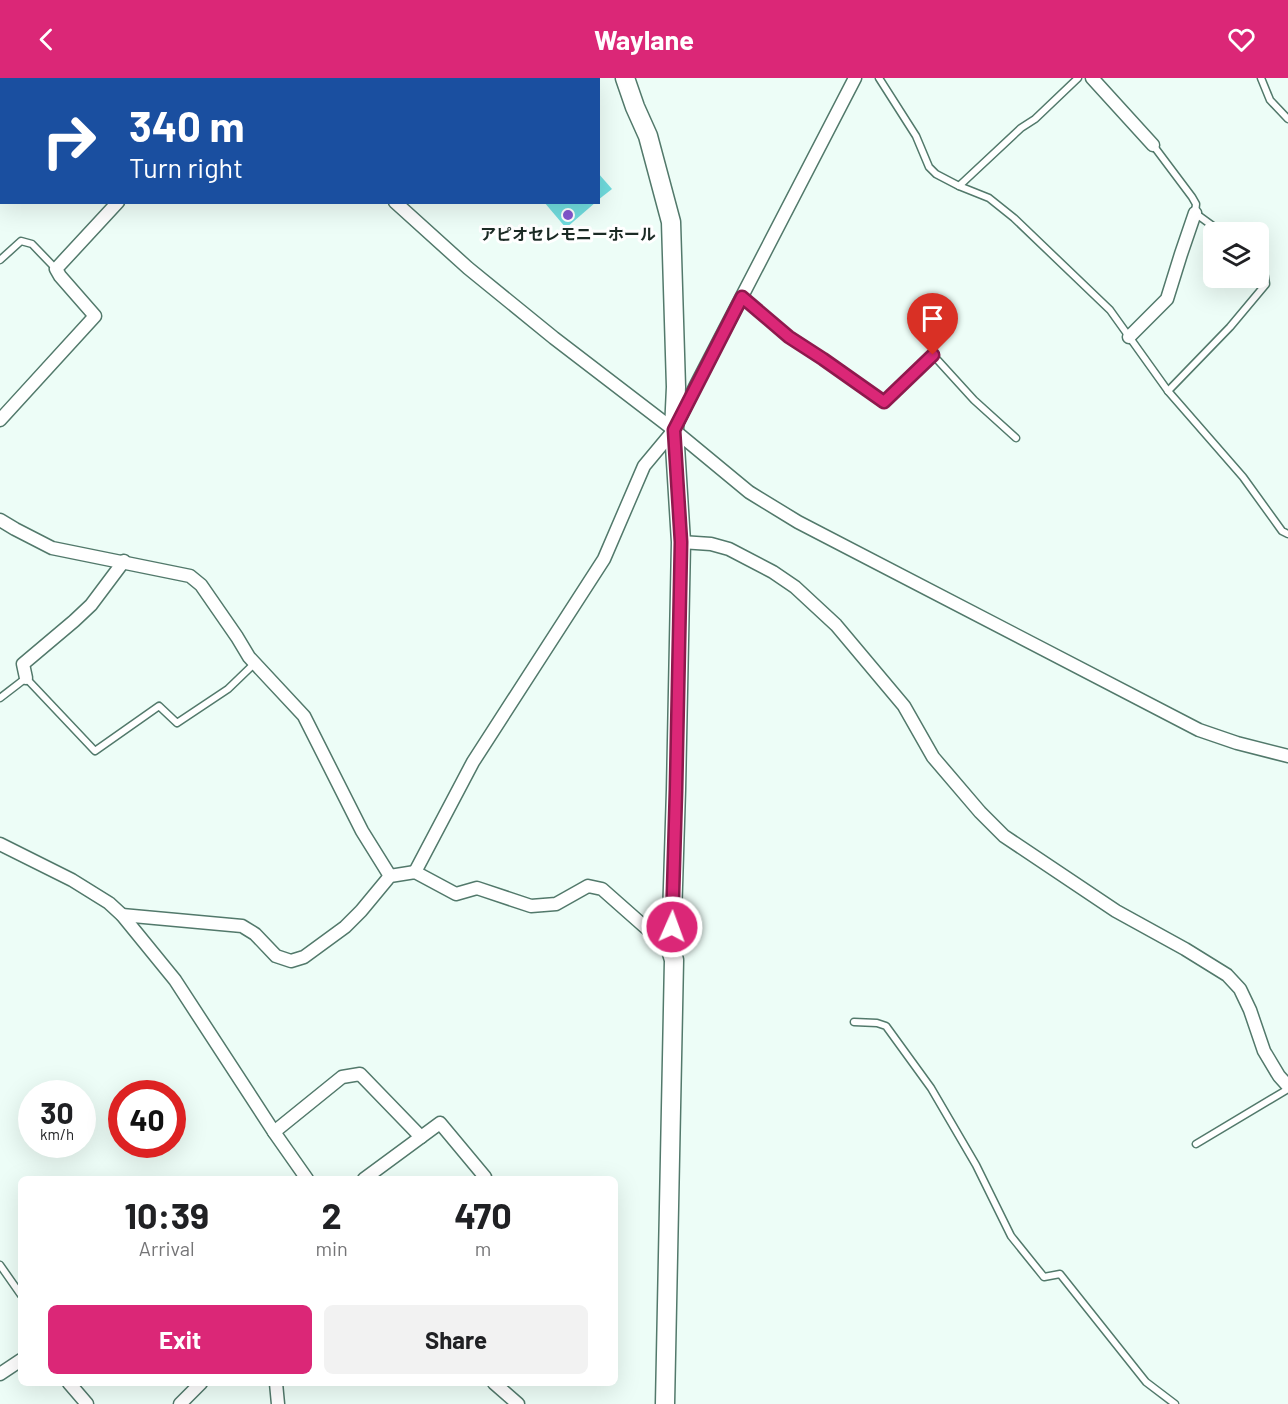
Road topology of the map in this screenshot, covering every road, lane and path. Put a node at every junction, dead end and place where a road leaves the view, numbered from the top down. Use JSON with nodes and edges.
{"nodes":[{"id":1,"x":625,"y":78,"type":"edge"},
{"id":2,"x":855,"y":78,"type":"edge"},
{"id":3,"x":879,"y":78,"type":"edge"},
{"id":4,"x":1078,"y":78,"type":"edge"},
{"id":5,"x":1092,"y":78,"type":"edge"},
{"id":6,"x":1261,"y":78,"type":"edge"},
{"id":7,"x":1288,"y":118,"type":"edge"},
{"id":8,"x":1153,"y":145,"type":"joint"},
{"id":9,"x":958,"y":186,"type":"junction"},
{"id":10,"x":116,"y":204,"type":"edge"},
{"id":11,"x":397,"y":204,"type":"edge"},
{"id":12,"x":1195,"y":213,"type":"junction"},
{"id":13,"x":1207,"y":222,"type":"edge"},
{"id":14,"x":0,"y":260,"type":"edge"},
{"id":15,"x":56,"y":269,"type":"junction"},
{"id":16,"x":1263,"y":288,"type":"edge"},
{"id":17,"x":742,"y":297,"type":"junction"},
{"id":18,"x":1129,"y":337,"type":"junction"},
{"id":19,"x":1168,"y":391,"type":"junction"},
{"id":20,"x":0,"y":420,"type":"edge"},
{"id":21,"x":674,"y":430,"type":"junction"},
{"id":22,"x":1017,"y":438,"type":"dead end"},
{"id":23,"x":0,"y":520,"type":"edge"},
{"id":24,"x":1288,"y":534,"type":"edge"},
{"id":25,"x":681,"y":542,"type":"junction"},
{"id":26,"x":124,"y":561,"type":"junction"},
{"id":27,"x":255,"y":663,"type":"junction"},
{"id":28,"x":26,"y":678,"type":"junction"},
{"id":29,"x":0,"y":698,"type":"edge"},
{"id":30,"x":1288,"y":756,"type":"edge"},
{"id":31,"x":0,"y":844,"type":"edge"},
{"id":32,"x":415,"y":872,"type":"junction"},
{"id":33,"x":390,"y":876,"type":"junction"},
{"id":34,"x":122,"y":915,"type":"junction"},
{"id":35,"x":671,"y":950,"type":"junction"},
{"id":36,"x":854,"y":1022,"type":"dead end"},
{"id":37,"x":1288,"y":1088,"type":"edge"},
{"id":38,"x":274,"y":1132,"type":"junction"},
{"id":39,"x":421,"y":1137,"type":"junction"},
{"id":40,"x":1196,"y":1144,"type":"dead end"},
{"id":41,"x":305,"y":1176,"type":"edge"},
{"id":42,"x":368,"y":1176,"type":"edge"},
{"id":43,"x":484,"y":1176,"type":"edge"},
{"id":44,"x":0,"y":1265,"type":"edge"},
{"id":45,"x":18,"y":1291,"type":"edge"},
{"id":46,"x":18,"y":1362,"type":"edge"},
{"id":47,"x":0,"y":1374,"type":"edge"},
{"id":48,"x":72,"y":1386,"type":"edge"},
{"id":49,"x":198,"y":1386,"type":"edge"},
{"id":50,"x":276,"y":1386,"type":"edge"},
{"id":51,"x":497,"y":1386,"type":"edge"},
{"id":52,"x":87,"y":1404,"type":"edge"},
{"id":53,"x":180,"y":1404,"type":"edge"},
{"id":54,"x":278,"y":1404,"type":"edge"},
{"id":55,"x":518,"y":1404,"type":"edge"},
{"id":56,"x":665,"y":1404,"type":"edge"},
{"id":57,"x":1175,"y":1404,"type":"edge"}],
"edges":[{"from":1,"to":21,"type":"street"},
{"from":2,"to":17,"type":"street"},
{"from":3,"to":9,"type":"lane"},
{"from":4,"to":9,"type":"lane"},
{"from":5,"to":8,"type":"street"},
{"from":6,"to":7,"type":"lane"},
{"from":8,"to":12,"type":"lane"},
{"from":9,"to":18,"type":"lane"},
{"from":10,"to":15,"type":"street"},
{"from":11,"to":21,"type":"street"},
{"from":12,"to":13,"type":"lane"},
{"from":12,"to":18,"type":"street"},
{"from":14,"to":15,"type":"lane"},
{"from":15,"to":20,"type":"street"},
{"from":16,"to":19,"type":"lane"},
{"from":17,"to":21,"type":"street"},
{"from":17,"to":22,"type":"lane"},
{"from":18,"to":19,"type":"lane"},
{"from":19,"to":24,"type":"lane"},
{"from":21,"to":25,"type":"street"},
{"from":21,"to":30,"type":"street"},
{"from":21,"to":32,"type":"street"},
{"from":23,"to":26,"type":"street"},
{"from":25,"to":35,"type":"street"},
{"from":25,"to":37,"type":"street"},
{"from":26,"to":27,"type":"street"},
{"from":26,"to":28,"type":"street"},
{"from":27,"to":28,"type":"lane"},
{"from":27,"to":33,"type":"street"},
{"from":28,"to":29,"type":"lane"},
{"from":31,"to":34,"type":"street"},
{"from":32,"to":33,"type":"street"},
{"from":32,"to":35,"type":"street"},
{"from":33,"to":34,"type":"street"},
{"from":34,"to":38,"type":"street"},
{"from":35,"to":56,"type":"street"},
{"from":36,"to":57,"type":"lane"},
{"from":37,"to":40,"type":"lane"},
{"from":38,"to":39,"type":"street"},
{"from":38,"to":41,"type":"street"},
{"from":39,"to":42,"type":"street"},
{"from":39,"to":43,"type":"street"},
{"from":44,"to":45,"type":"lane"},
{"from":46,"to":47,"type":"street"},
{"from":48,"to":52,"type":"street"},
{"from":49,"to":53,"type":"street"},
{"from":50,"to":54,"type":"street"},
{"from":51,"to":55,"type":"street"}]}
